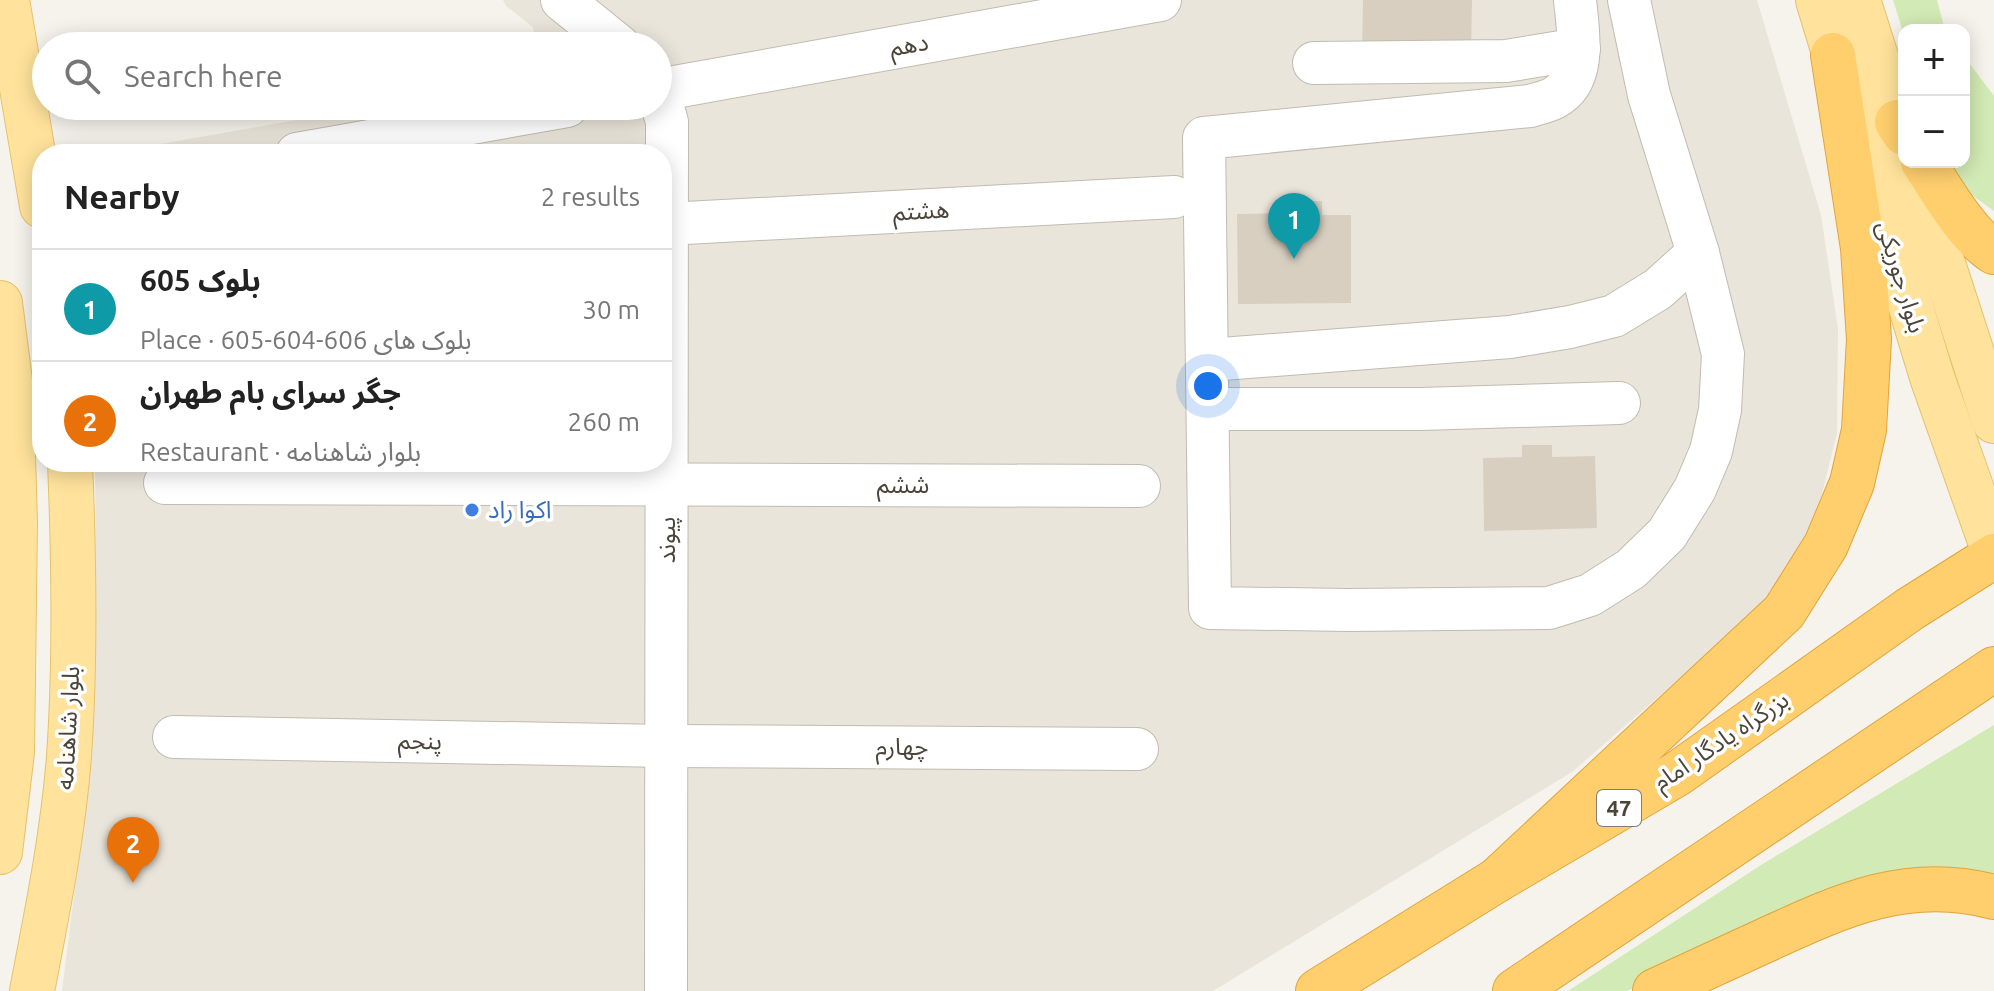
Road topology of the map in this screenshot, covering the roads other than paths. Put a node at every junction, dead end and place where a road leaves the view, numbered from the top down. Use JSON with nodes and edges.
{"nodes":[{"id":1,"x":7,"y":0,"type":"edge"},
{"id":2,"x":562,"y":0,"type":"edge"},
{"id":3,"x":1160,"y":0,"type":"edge"},
{"id":4,"x":1575,"y":0,"type":"edge"},
{"id":5,"x":1629,"y":0,"type":"edge"},
{"id":6,"x":1818,"y":0,"type":"edge"},
{"id":7,"x":1858,"y":0,"type":"edge"},
{"id":8,"x":602,"y":32,"type":"edge"},
{"id":9,"x":1579,"y":49,"type":"junction"},
{"id":10,"x":1833,"y":55,"type":"junction"},
{"id":11,"x":1314,"y":63,"type":"dead end"},
{"id":12,"x":672,"y":87,"type":"edge"},
{"id":13,"x":488,"y":120,"type":"edge"},
{"id":14,"x":666,"y":120,"type":"edge"},
{"id":15,"x":1898,"y":123,"type":"edge"},
{"id":16,"x":353,"y":144,"type":"edge"},
{"id":17,"x":667,"y":144,"type":"edge"},
{"id":18,"x":32,"y":147,"type":"edge"},
{"id":19,"x":1913,"y":168,"type":"edge"},
{"id":20,"x":1927,"y":168,"type":"edge"},
{"id":21,"x":1174,"y":197,"type":"dead end"},
{"id":22,"x":672,"y":224,"type":"edge"},
{"id":23,"x":1994,"y":252,"type":"edge"},
{"id":24,"x":1698,"y":253,"type":"junction"},
{"id":25,"x":0,"y":303,"type":"edge"},
{"id":26,"x":1209,"y":360,"type":"junction"},
{"id":27,"x":1619,"y":403,"type":"dead end"},
{"id":28,"x":1209,"y":409,"type":"junction"},
{"id":29,"x":1994,"y":421,"type":"edge"},
{"id":30,"x":70,"y":472,"type":"edge"},
{"id":31,"x":667,"y":472,"type":"edge"},
{"id":32,"x":165,"y":483,"type":"dead end"},
{"id":33,"x":667,"y":483,"type":"junction"},
{"id":34,"x":1139,"y":486,"type":"dead end"},
{"id":35,"x":1994,"y":554,"type":"edge"},
{"id":36,"x":1982,"y":678,"type":"edge"},
{"id":37,"x":6,"y":715,"type":"edge"},
{"id":38,"x":174,"y":737,"type":"dead end"},
{"id":39,"x":666,"y":746,"type":"junction"},
{"id":40,"x":1137,"y":749,"type":"dead end"},
{"id":41,"x":5,"y":775,"type":"edge"},
{"id":42,"x":0,"y":852,"type":"edge"},
{"id":43,"x":1497,"y":880,"type":"junction"},
{"id":44,"x":1994,"y":897,"type":"edge"},
{"id":45,"x":32,"y":991,"type":"edge"},
{"id":46,"x":666,"y":991,"type":"edge"},
{"id":47,"x":1318,"y":991,"type":"edge"},
{"id":48,"x":1515,"y":991,"type":"edge"},
{"id":49,"x":1655,"y":991,"type":"edge"}],
"edges":[{"from":1,"to":18,"type":"main road"},
{"from":2,"to":8,"type":"street"},
{"from":3,"to":12,"type":"street","name":"دهم"},
{"from":4,"to":9,"type":"street"},
{"from":5,"to":24,"type":"street"},
{"from":6,"to":10,"type":"main road","name":"بلوار جوریکی"},
{"from":7,"to":15,"type":"main road","name":"بلوار جوریکی"},
{"from":9,"to":11,"type":"street"},
{"from":9,"to":26,"type":"street"},
{"from":10,"to":35,"type":"main road","name":"بلوار جوریکی"},
{"from":10,"to":43,"type":"highway"},
{"from":13,"to":16,"type":"street"},
{"from":14,"to":17,"type":"street","name":"پیوند"},
{"from":19,"to":29,"type":"main road","name":"بلوار جوریکی"},
{"from":20,"to":23,"type":"highway"},
{"from":21,"to":22,"type":"street","name":"هشتم"},
{"from":24,"to":26,"type":"street"},
{"from":24,"to":28,"type":"street"},
{"from":25,"to":37,"type":"main road"},
{"from":26,"to":28,"type":"street"},
{"from":27,"to":28,"type":"street"},
{"from":30,"to":45,"type":"main road","name":"بلوار شاهنامه"},
{"from":31,"to":33,"type":"street","name":"پیوند"},
{"from":32,"to":33,"type":"street","name":"ششم"},
{"from":33,"to":34,"type":"street","name":"ششم"},
{"from":33,"to":39,"type":"street","name":"پیوند"},
{"from":35,"to":43,"type":"highway","name":"بزرگراه یادگار امام","number":"47"},
{"from":36,"to":48,"type":"highway"},
{"from":37,"to":41,"type":"main road"},
{"from":38,"to":39,"type":"street","name":"پنجم"},
{"from":39,"to":40,"type":"street","name":"چهارم"},
{"from":39,"to":46,"type":"street","name":"پیوند"},
{"from":41,"to":42,"type":"main road"},
{"from":43,"to":47,"type":"highway","name":"بزرگراه یادگار امام","number":"47"},
{"from":44,"to":49,"type":"highway"}]}
